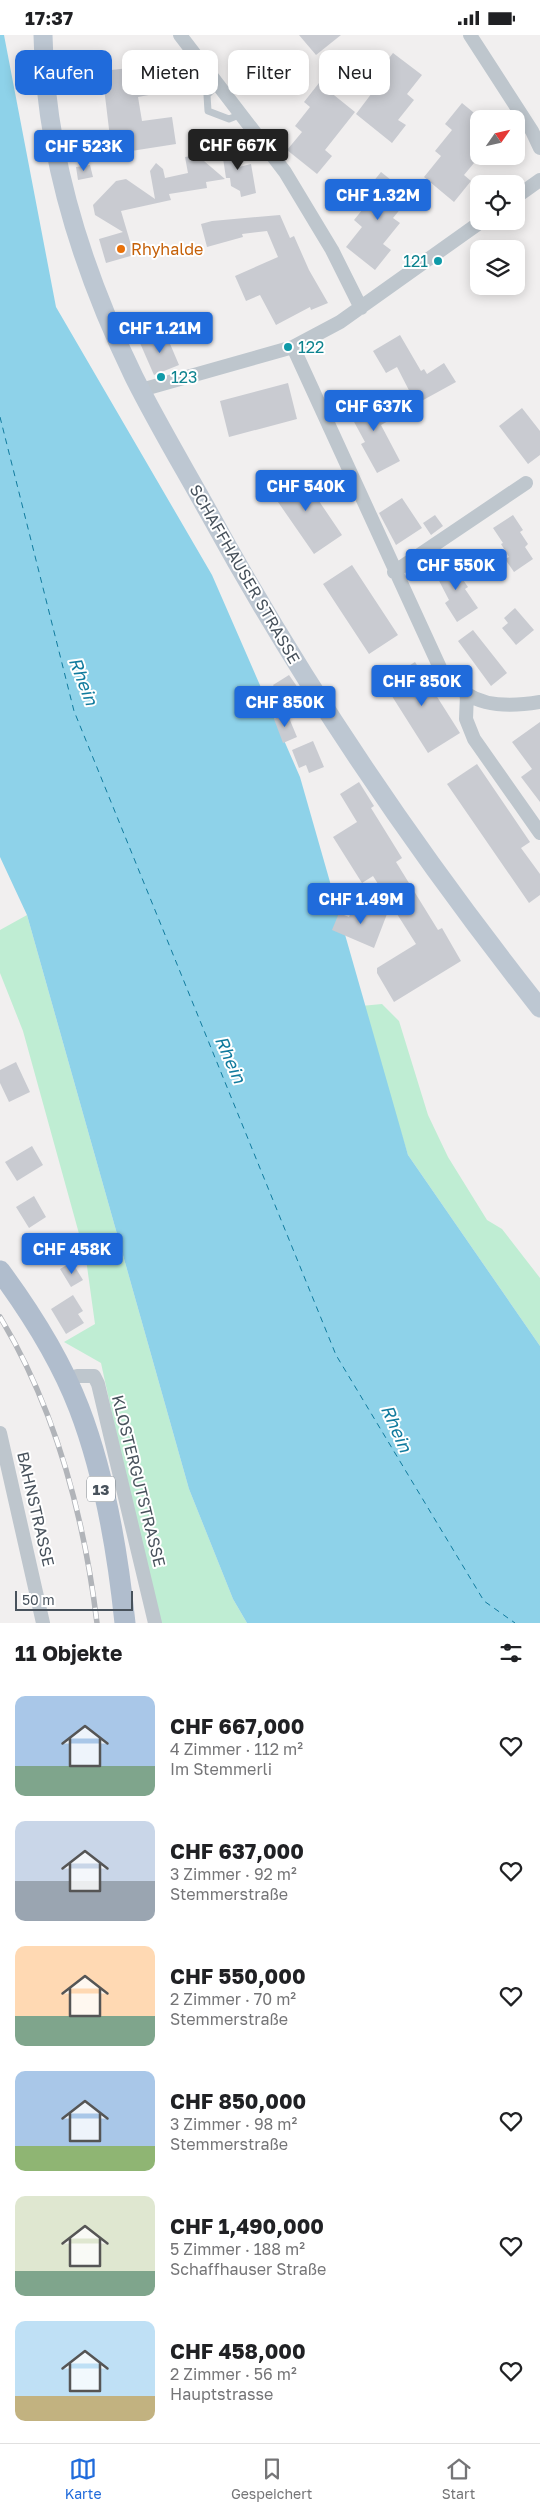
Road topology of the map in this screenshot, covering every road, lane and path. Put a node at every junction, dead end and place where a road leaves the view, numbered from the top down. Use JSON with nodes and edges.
{"nodes":[{"id":1,"x":43,"y":35,"type":"edge"},
{"id":2,"x":180,"y":35,"type":"edge"},
{"id":3,"x":470,"y":35,"type":"edge"},
{"id":4,"x":192,"y":50,"type":"edge"},
{"id":5,"x":218,"y":84,"type":"edge"},
{"id":6,"x":207,"y":95,"type":"edge"},
{"id":7,"x":239,"y":115,"type":"junction"},
{"id":8,"x":540,"y":148,"type":"edge"},
{"id":9,"x":540,"y":180,"type":"edge"},
{"id":10,"x":525,"y":191,"type":"edge"},
{"id":11,"x":470,"y":230,"type":"edge"},
{"id":12,"x":361,"y":308,"type":"junction"},
{"id":13,"x":292,"y":347,"type":"junction"},
{"id":14,"x":138,"y":384,"type":"junction"},
{"id":15,"x":526,"y":483,"type":"dead end"},
{"id":16,"x":394,"y":572,"type":"junction"},
{"id":17,"x":467,"y":694,"type":"junction"},
{"id":18,"x":540,"y":702,"type":"edge"},
{"id":19,"x":540,"y":833,"type":"edge"},
{"id":20,"x":540,"y":1008,"type":"edge"},
{"id":21,"x":0,"y":1271,"type":"edge"},
{"id":22,"x":67,"y":1380,"type":"junction"},
{"id":23,"x":0,"y":1433,"type":"edge"},
{"id":24,"x":43,"y":1623,"type":"edge"},
{"id":25,"x":126,"y":1623,"type":"edge"},
{"id":26,"x":156,"y":1623,"type":"edge"}],
"edges":[{"from":1,"to":14,"type":"main road","name":"SCHAFFHAUSER STRASSE"},
{"from":2,"to":4,"type":"street"},
{"from":3,"to":8,"type":"street"},
{"from":5,"to":7,"type":"street"},
{"from":6,"to":7,"type":"lane"},
{"from":7,"to":12,"type":"street"},
{"from":9,"to":10,"type":"street"},
{"from":11,"to":12,"type":"street"},
{"from":12,"to":13,"type":"street"},
{"from":13,"to":14,"type":"street"},
{"from":13,"to":16,"type":"street"},
{"from":14,"to":20,"type":"main road","name":"SCHAFFHAUSER STRASSE"},
{"from":15,"to":16,"type":"street"},
{"from":16,"to":17,"type":"street"},
{"from":17,"to":18,"type":"street"},
{"from":17,"to":19,"type":"street"},
{"from":21,"to":22,"type":"main road","number":"13"},
{"from":22,"to":25,"type":"main road","number":"13"},
{"from":22,"to":26,"type":"street","name":"KLOSTERGUTSTRASSE"},
{"from":23,"to":24,"type":"street","name":"BAHNSTRASSE"}]}
